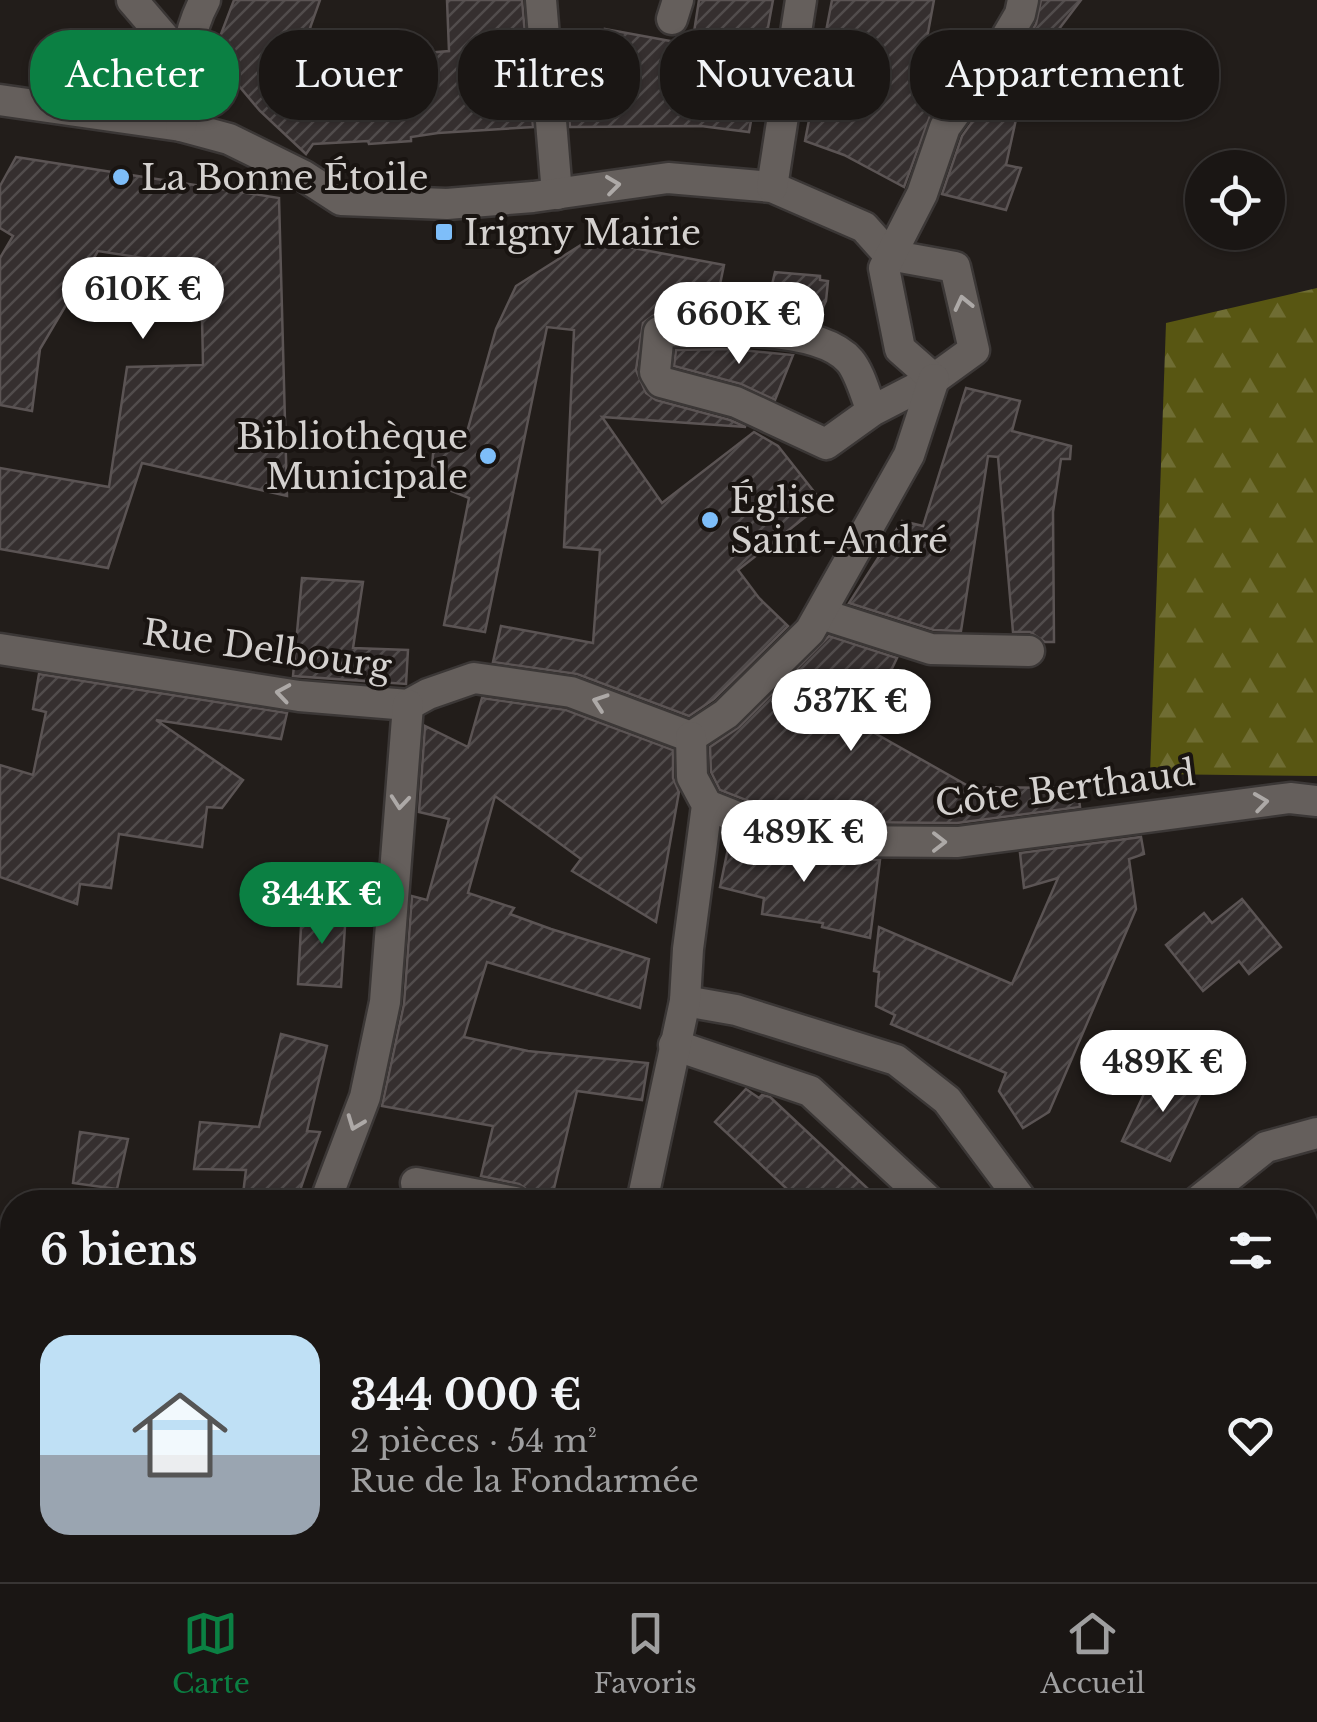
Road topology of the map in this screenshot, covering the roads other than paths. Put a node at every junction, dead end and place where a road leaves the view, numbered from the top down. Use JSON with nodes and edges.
{"nodes":[{"id":1,"x":132,"y":0,"type":"edge"},
{"id":2,"x":205,"y":0,"type":"edge"},
{"id":3,"x":541,"y":0,"type":"edge"},
{"id":4,"x":801,"y":0,"type":"edge"},
{"id":5,"x":1024,"y":0,"type":"edge"},
{"id":6,"x":158,"y":30,"type":"edge"},
{"id":7,"x":192,"y":30,"type":"edge"},
{"id":8,"x":0,"y":100,"type":"edge"},
{"id":9,"x":181,"y":120,"type":"edge"},
{"id":10,"x":181,"y":126,"type":"junction"},
{"id":11,"x":772,"y":187,"type":"junction"},
{"id":12,"x":557,"y":194,"type":"junction"},
{"id":13,"x":889,"y":255,"type":"junction"},
{"id":14,"x":934,"y":379,"type":"junction"},
{"id":15,"x":872,"y":412,"type":"junction"},
{"id":16,"x":821,"y":614,"type":"junction"},
{"id":17,"x":0,"y":650,"type":"edge"},
{"id":18,"x":1029,"y":651,"type":"dead end"},
{"id":19,"x":408,"y":705,"type":"junction"},
{"id":20,"x":690,"y":737,"type":"junction"},
{"id":21,"x":1317,"y":801,"type":"edge"},
{"id":22,"x":706,"y":805,"type":"junction"},
{"id":23,"x":685,"y":1000,"type":"junction"},
{"id":24,"x":674,"y":1045,"type":"junction"},
{"id":25,"x":1317,"y":1133,"type":"edge"},
{"id":26,"x":416,"y":1183,"type":"dead end"},
{"id":27,"x":330,"y":1190,"type":"edge"},
{"id":28,"x":452,"y":1190,"type":"edge"},
{"id":29,"x":644,"y":1190,"type":"edge"},
{"id":30,"x":917,"y":1190,"type":"edge"},
{"id":31,"x":1015,"y":1190,"type":"edge"},
{"id":32,"x":1212,"y":1190,"type":"edge"}],
"edges":[{"from":1,"to":6,"type":"street"},
{"from":2,"to":7,"type":"street"},
{"from":3,"to":12,"type":"street"},
{"from":4,"to":11,"type":"street"},
{"from":5,"to":13,"type":"street"},
{"from":8,"to":10,"type":"street"},
{"from":9,"to":10,"type":"street"},
{"from":10,"to":12,"type":"street"},
{"from":12,"to":11,"type":"street","one_way":true},
{"from":11,"to":13,"type":"street"},
{"from":13,"to":14,"type":"street"},
{"from":14,"to":13,"type":"street","one_way":true},
{"from":14,"to":15,"type":"street"},
{"from":14,"to":16,"type":"street"},
{"from":15,"to":15,"type":"street"},
{"from":16,"to":18,"type":"street"},
{"from":16,"to":20,"type":"street"},
{"from":19,"to":17,"type":"street","name":"Rue Delbourg","one_way":true},
{"from":20,"to":19,"type":"street","name":"Rue Delbourg","one_way":true},
{"from":19,"to":27,"type":"street","one_way":true},
{"from":20,"to":22,"type":"street"},
{"from":22,"to":21,"type":"street","name":"Côte Berthaud","one_way":true},
{"from":22,"to":23,"type":"street"},
{"from":23,"to":24,"type":"street"},
{"from":23,"to":31,"type":"street"},
{"from":24,"to":29,"type":"street"},
{"from":24,"to":30,"type":"street"},
{"from":25,"to":32,"type":"street"},
{"from":26,"to":28,"type":"street"}]}
